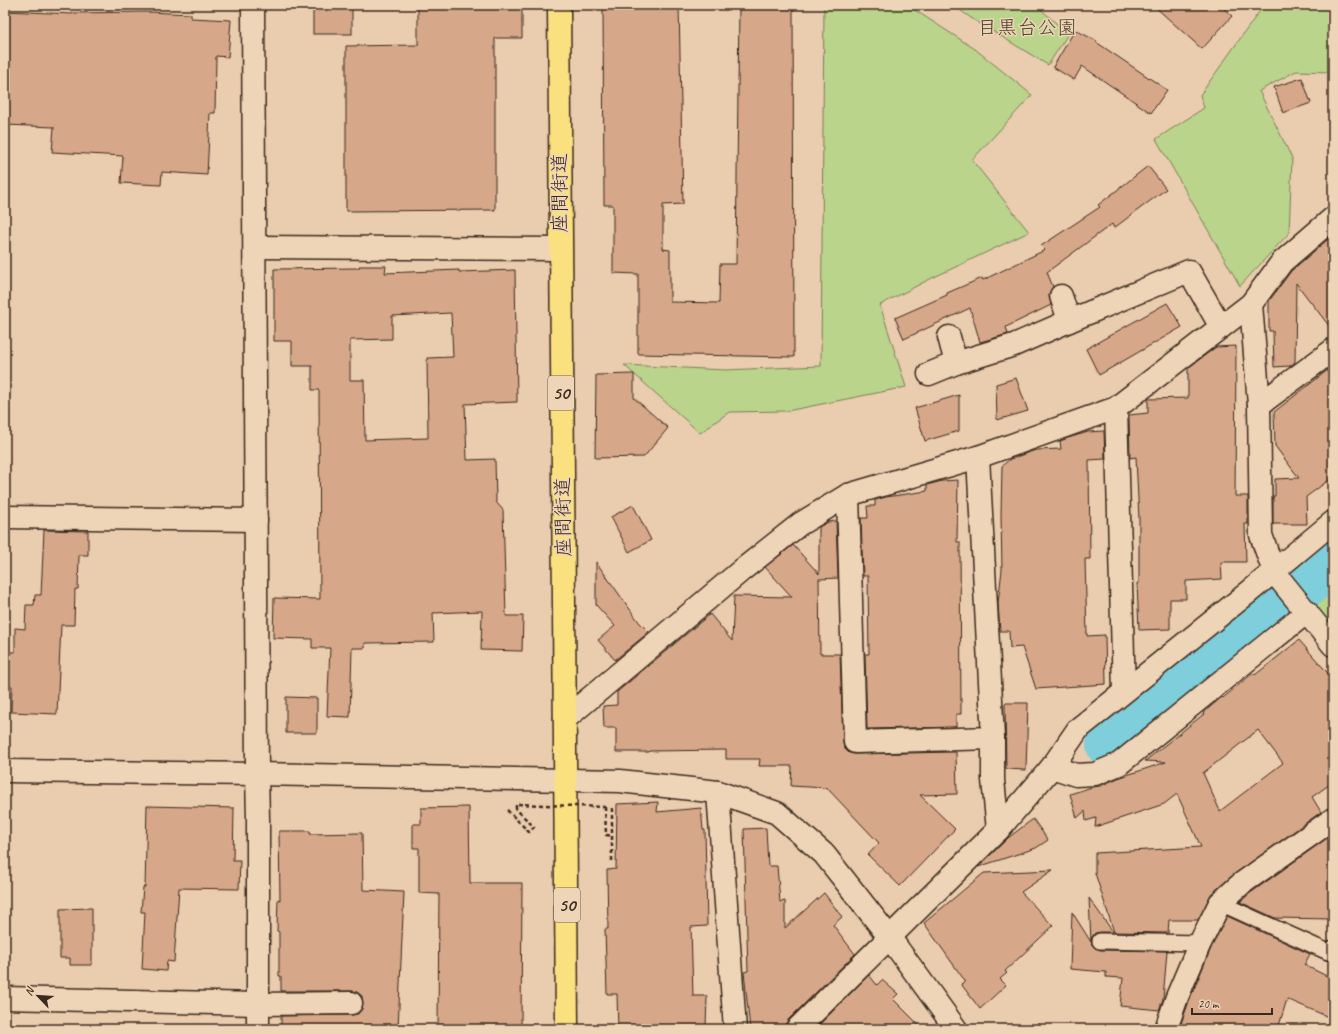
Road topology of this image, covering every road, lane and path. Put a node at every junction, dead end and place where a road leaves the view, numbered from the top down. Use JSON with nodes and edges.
{"nodes":[{"id":1,"x":253,"y":5,"type":"edge"},
{"id":2,"x":559,"y":5,"type":"edge"},
{"id":3,"x":1333,"y":218,"type":"edge"},
{"id":4,"x":254,"y":246,"type":"junction"},
{"id":5,"x":560,"y":249,"type":"junction"},
{"id":6,"x":1061,"y":296,"type":"dead end"},
{"id":7,"x":1251,"y":304,"type":"junction"},
{"id":8,"x":1069,"y":321,"type":"junction"},
{"id":9,"x":1221,"y":327,"type":"junction"},
{"id":10,"x":949,"y":337,"type":"dead end"},
{"id":11,"x":1333,"y":350,"type":"edge"},
{"id":12,"x":956,"y":364,"type":"junction"},
{"id":13,"x":929,"y":374,"type":"dead end"},
{"id":14,"x":1259,"y":405,"type":"junction"},
{"id":15,"x":1116,"y":408,"type":"junction"},
{"id":16,"x":978,"y":457,"type":"junction"},
{"id":17,"x":848,"y":495,"type":"junction"},
{"id":18,"x":5,"y":517,"type":"edge"},
{"id":19,"x":256,"y":520,"type":"junction"},
{"id":20,"x":1333,"y":522,"type":"edge"},
{"id":21,"x":1274,"y":572,"type":"junction"},
{"id":22,"x":1298,"y":602,"type":"junction"},
{"id":23,"x":1333,"y":645,"type":"edge"},
{"id":24,"x":1124,"y":691,"type":"junction"},
{"id":25,"x":565,"y":718,"type":"junction"},
{"id":26,"x":993,"y":738,"type":"junction"},
{"id":27,"x":1052,"y":767,"type":"junction"},
{"id":28,"x":5,"y":771,"type":"edge"},
{"id":29,"x":257,"y":774,"type":"junction"},
{"id":30,"x":566,"y":781,"type":"junction"},
{"id":31,"x":718,"y":792,"type":"junction"},
{"id":32,"x":612,"y":807,"type":"dead end"},
{"id":33,"x":507,"y":810,"type":"dead end"},
{"id":34,"x":1333,"y":819,"type":"edge"},
{"id":35,"x":998,"y":830,"type":"junction"},
{"id":36,"x":613,"y":836,"type":"junction"},
{"id":37,"x":612,"y":861,"type":"dead end"},
{"id":38,"x":1220,"y":904,"type":"junction"},
{"id":39,"x":890,"y":938,"type":"junction"},
{"id":40,"x":1100,"y":941,"type":"dead end"},
{"id":41,"x":1200,"y":943,"type":"junction"},
{"id":42,"x":1333,"y":948,"type":"edge"},
{"id":43,"x":5,"y":998,"type":"edge"},
{"id":44,"x":257,"y":1004,"type":"junction"},
{"id":45,"x":351,"y":1004,"type":"dead end"},
{"id":46,"x":258,"y":1029,"type":"edge"},
{"id":47,"x":567,"y":1029,"type":"edge"},
{"id":48,"x":735,"y":1029,"type":"edge"},
{"id":49,"x":797,"y":1029,"type":"edge"},
{"id":50,"x":956,"y":1029,"type":"edge"},
{"id":51,"x":1166,"y":1029,"type":"edge"}],
"edges":[{"from":1,"to":4,"type":"street"},
{"from":2,"to":5,"type":"main road","name":"座間街道","number":"50"},
{"from":3,"to":7,"type":"street"},
{"from":4,"to":5,"type":"street"},
{"from":4,"to":19,"type":"street"},
{"from":5,"to":25,"type":"main road","name":"座間街道","number":"50"},
{"from":6,"to":8,"type":"street"},
{"from":7,"to":9,"type":"street"},
{"from":7,"to":14,"type":"street"},
{"from":8,"to":9,"type":"street"},
{"from":8,"to":12,"type":"street"},
{"from":9,"to":15,"type":"street"},
{"from":10,"to":12,"type":"street"},
{"from":11,"to":14,"type":"street"},
{"from":12,"to":13,"type":"street"},
{"from":14,"to":21,"type":"street"},
{"from":15,"to":16,"type":"street"},
{"from":15,"to":24,"type":"street"},
{"from":16,"to":17,"type":"street"},
{"from":16,"to":26,"type":"street"},
{"from":17,"to":25,"type":"street"},
{"from":17,"to":26,"type":"street"},
{"from":18,"to":19,"type":"street"},
{"from":19,"to":29,"type":"street"},
{"from":20,"to":21,"type":"street"},
{"from":21,"to":22,"type":"street"},
{"from":21,"to":24,"type":"street"},
{"from":22,"to":23,"type":"street"},
{"from":22,"to":27,"type":"street"},
{"from":24,"to":27,"type":"street"},
{"from":25,"to":30,"type":"main road","name":"座間街道","number":"50"},
{"from":26,"to":35,"type":"street"},
{"from":27,"to":35,"type":"street"},
{"from":28,"to":29,"type":"street"},
{"from":29,"to":30,"type":"street"},
{"from":29,"to":44,"type":"street"},
{"from":30,"to":31,"type":"street"},
{"from":30,"to":47,"type":"main road","name":"座間街道","number":"50"},
{"from":31,"to":39,"type":"street"},
{"from":31,"to":48,"type":"street"},
{"from":32,"to":36,"type":"path"},
{"from":33,"to":36,"type":"path","bridge":true},
{"from":34,"to":38,"type":"street"},
{"from":35,"to":39,"type":"street"},
{"from":36,"to":37,"type":"path"},
{"from":38,"to":41,"type":"street"},
{"from":38,"to":42,"type":"lane"},
{"from":39,"to":49,"type":"street"},
{"from":39,"to":50,"type":"street"},
{"from":40,"to":41,"type":"lane"},
{"from":41,"to":51,"type":"street"},
{"from":43,"to":44,"type":"street"},
{"from":44,"to":45,"type":"street"},
{"from":44,"to":46,"type":"street"}]}
